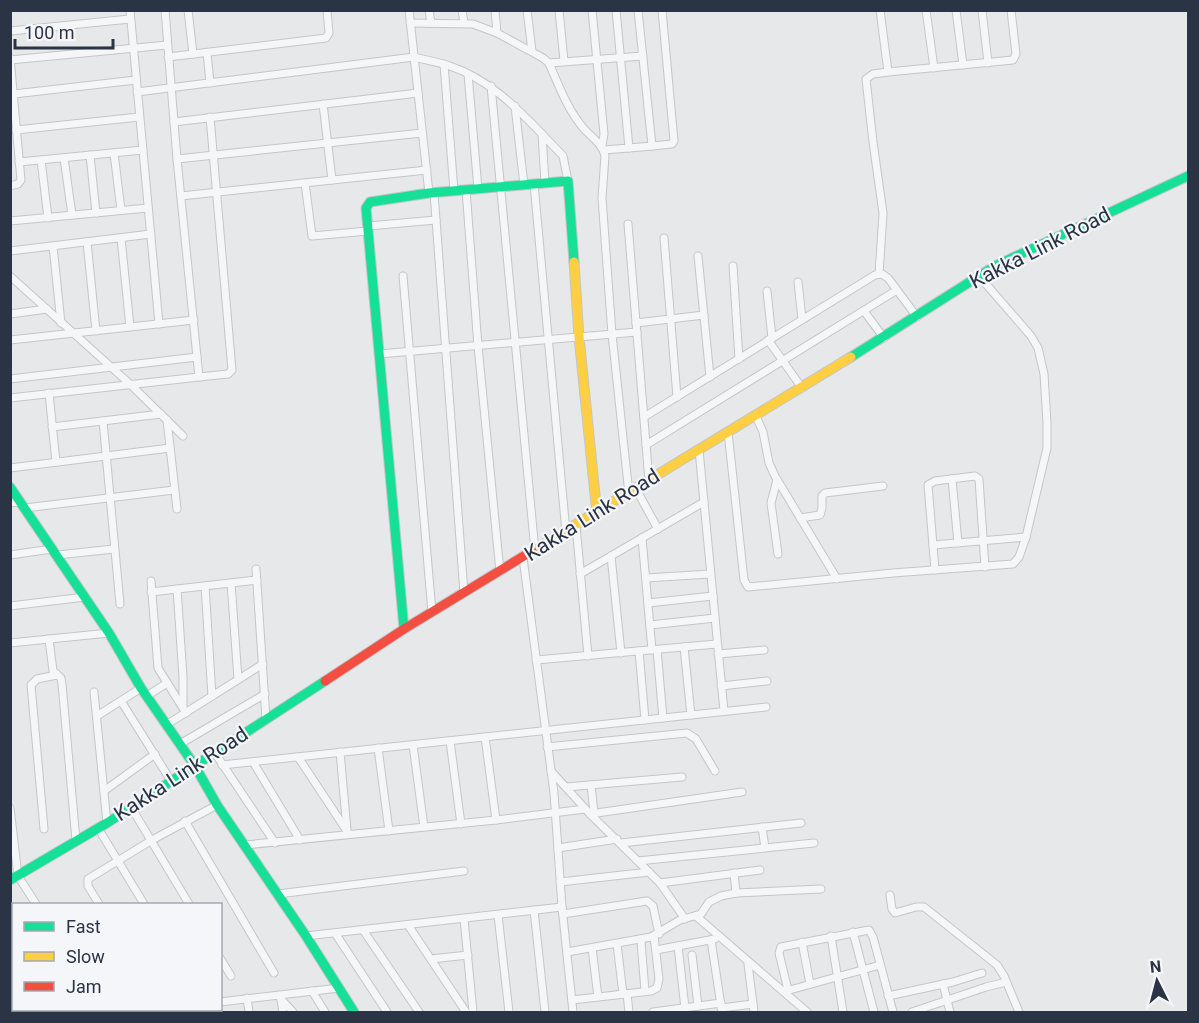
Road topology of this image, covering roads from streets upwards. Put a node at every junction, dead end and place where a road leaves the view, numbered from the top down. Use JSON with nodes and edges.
{"nodes":[{"id":1,"x":165,"y":10,"type":"edge"},
{"id":2,"x":188,"y":10,"type":"edge"},
{"id":3,"x":327,"y":10,"type":"edge"},
{"id":4,"x":409,"y":10,"type":"edge"},
{"id":5,"x":429,"y":10,"type":"edge"},
{"id":6,"x":462,"y":10,"type":"edge"},
{"id":7,"x":495,"y":10,"type":"edge"},
{"id":8,"x":527,"y":10,"type":"edge"},
{"id":9,"x":559,"y":10,"type":"edge"},
{"id":10,"x":592,"y":10,"type":"edge"},
{"id":11,"x":616,"y":10,"type":"edge"},
{"id":12,"x":638,"y":10,"type":"edge"},
{"id":13,"x":662,"y":10,"type":"edge"},
{"id":14,"x":880,"y":10,"type":"edge"},
{"id":15,"x":926,"y":10,"type":"edge"},
{"id":16,"x":956,"y":10,"type":"edge"},
{"id":17,"x":982,"y":10,"type":"edge"},
{"id":18,"x":1011,"y":10,"type":"edge"},
{"id":19,"x":130,"y":15,"type":"edge"},
{"id":20,"x":410,"y":23,"type":"junction"},
{"id":21,"x":431,"y":23,"type":"junction"},
{"id":22,"x":464,"y":23,"type":"junction"},
{"id":23,"x":10,"y":31,"type":"edge"},
{"id":24,"x":498,"y":33,"type":"junction"},
{"id":25,"x":167,"y":45,"type":"junction"},
{"id":26,"x":133,"y":48,"type":"junction"},
{"id":27,"x":532,"y":51,"type":"junction"},
{"id":28,"x":207,"y":53,"type":"junction"},
{"id":29,"x":193,"y":54,"type":"junction"},
{"id":30,"x":643,"y":56,"type":"junction"},
{"id":31,"x":168,"y":57,"type":"junction"},
{"id":32,"x":414,"y":57,"type":"junction"},
{"id":33,"x":620,"y":58,"type":"junction"},
{"id":34,"x":11,"y":59,"type":"edge"},
{"id":35,"x":596,"y":60,"type":"junction"},
{"id":36,"x":564,"y":61,"type":"junction"},
{"id":37,"x":549,"y":63,"type":"junction"},
{"id":38,"x":988,"y":63,"type":"junction"},
{"id":39,"x":444,"y":64,"type":"junction"},
{"id":40,"x":963,"y":65,"type":"junction"},
{"id":41,"x":934,"y":68,"type":"junction"},
{"id":42,"x":888,"y":72,"type":"junction"},
{"id":43,"x":468,"y":74,"type":"junction"},
{"id":44,"x":136,"y":80,"type":"junction"},
{"id":45,"x":210,"y":83,"type":"junction"},
{"id":46,"x":491,"y":86,"type":"junction"},
{"id":47,"x":171,"y":88,"type":"junction"},
{"id":48,"x":137,"y":92,"type":"junction"},
{"id":49,"x":418,"y":93,"type":"junction"},
{"id":50,"x":14,"y":94,"type":"junction"},
{"id":51,"x":323,"y":104,"type":"junction"},
{"id":52,"x":515,"y":106,"type":"junction"},
{"id":53,"x":140,"y":117,"type":"junction"},
{"id":54,"x":210,"y":117,"type":"junction"},
{"id":55,"x":174,"y":122,"type":"junction"},
{"id":56,"x":16,"y":130,"type":"junction"},
{"id":57,"x":422,"y":133,"type":"junction"},
{"id":58,"x":542,"y":134,"type":"junction"},
{"id":59,"x":328,"y":143,"type":"junction"},
{"id":60,"x":652,"y":146,"type":"junction"},
{"id":61,"x":603,"y":148,"type":"junction"},
{"id":62,"x":629,"y":148,"type":"junction"},
{"id":63,"x":143,"y":150,"type":"junction"},
{"id":64,"x":114,"y":153,"type":"junction"},
{"id":65,"x":90,"y":155,"type":"junction"},
{"id":66,"x":214,"y":155,"type":"junction"},
{"id":67,"x":64,"y":158,"type":"junction"},
{"id":68,"x":177,"y":159,"type":"junction"},
{"id":69,"x":40,"y":160,"type":"junction"},
{"id":70,"x":19,"y":162,"type":"junction"},
{"id":71,"x":427,"y":170,"type":"junction"},
{"id":72,"x":1188,"y":176,"type":"edge"},
{"id":73,"x":332,"y":180,"type":"junction"},
{"id":74,"x":568,"y":181,"type":"junction"},
{"id":75,"x":305,"y":183,"type":"junction"},
{"id":76,"x":545,"y":183,"type":"junction"},
{"id":77,"x":529,"y":185,"type":"junction"},
{"id":78,"x":10,"y":186,"type":"edge"},
{"id":79,"x":501,"y":187,"type":"junction"},
{"id":80,"x":478,"y":189,"type":"junction"},
{"id":81,"x":466,"y":190,"type":"junction"},
{"id":82,"x":454,"y":191,"type":"junction"},
{"id":83,"x":216,"y":192,"type":"junction"},
{"id":84,"x":432,"y":193,"type":"junction"},
{"id":85,"x":181,"y":196,"type":"junction"},
{"id":86,"x":148,"y":208,"type":"junction"},
{"id":87,"x":121,"y":210,"type":"junction"},
{"id":88,"x":96,"y":213,"type":"junction"},
{"id":89,"x":72,"y":215,"type":"junction"},
{"id":90,"x":48,"y":218,"type":"junction"},
{"id":91,"x":436,"y":220,"type":"junction"},
{"id":92,"x":10,"y":222,"type":"edge"},
{"id":93,"x":628,"y":224,"type":"dead end"},
{"id":94,"x":368,"y":229,"type":"junction"},
{"id":95,"x":151,"y":234,"type":"junction"},
{"id":96,"x":121,"y":238,"type":"junction"},
{"id":97,"x":664,"y":238,"type":"dead end"},
{"id":98,"x":87,"y":242,"type":"junction"},
{"id":99,"x":53,"y":246,"type":"junction"},
{"id":100,"x":10,"y":251,"type":"edge"},
{"id":101,"x":698,"y":256,"type":"dead end"},
{"id":102,"x":733,"y":266,"type":"dead end"},
{"id":103,"x":879,"y":274,"type":"junction"},
{"id":104,"x":403,"y":276,"type":"dead end"},
{"id":105,"x":979,"y":276,"type":"junction"},
{"id":106,"x":12,"y":278,"type":"edge"},
{"id":107,"x":798,"y":282,"type":"dead end"},
{"id":108,"x":767,"y":291,"type":"dead end"},
{"id":109,"x":897,"y":291,"type":"junction"},
{"id":110,"x":47,"y":309,"type":"junction"},
{"id":111,"x":864,"y":311,"type":"junction"},
{"id":112,"x":10,"y":314,"type":"edge"},
{"id":113,"x":704,"y":315,"type":"junction"},
{"id":114,"x":917,"y":317,"type":"junction"},
{"id":115,"x":670,"y":318,"type":"junction"},
{"id":116,"x":802,"y":319,"type":"junction"},
{"id":117,"x":194,"y":320,"type":"junction"},
{"id":118,"x":61,"y":323,"type":"junction"},
{"id":119,"x":636,"y":323,"type":"junction"},
{"id":120,"x":159,"y":324,"type":"junction"},
{"id":121,"x":130,"y":327,"type":"junction"},
{"id":122,"x":96,"y":331,"type":"junction"},
{"id":123,"x":637,"y":332,"type":"junction"},
{"id":124,"x":73,"y":333,"type":"junction"},
{"id":125,"x":612,"y":334,"type":"junction"},
{"id":126,"x":579,"y":337,"type":"junction"},
{"id":127,"x":884,"y":338,"type":"junction"},
{"id":128,"x":770,"y":339,"type":"junction"},
{"id":129,"x":10,"y":340,"type":"edge"},
{"id":130,"x":548,"y":340,"type":"junction"},
{"id":131,"x":515,"y":343,"type":"junction"},
{"id":132,"x":478,"y":346,"type":"junction"},
{"id":133,"x":445,"y":349,"type":"junction"},
{"id":134,"x":409,"y":352,"type":"junction"},
{"id":135,"x":379,"y":354,"type":"junction"},
{"id":136,"x":197,"y":357,"type":"junction"},
{"id":137,"x":739,"y":358,"type":"junction"},
{"id":138,"x":783,"y":361,"type":"junction"},
{"id":139,"x":110,"y":367,"type":"junction"},
{"id":140,"x":710,"y":376,"type":"junction"},
{"id":141,"x":199,"y":377,"type":"junction"},
{"id":142,"x":10,"y":379,"type":"edge"},
{"id":143,"x":130,"y":384,"type":"junction"},
{"id":144,"x":801,"y":388,"type":"junction"},
{"id":145,"x":49,"y":393,"type":"junction"},
{"id":146,"x":677,"y":397,"type":"junction"},
{"id":147,"x":10,"y":398,"type":"edge"},
{"id":148,"x":161,"y":414,"type":"junction"},
{"id":149,"x":756,"y":416,"type":"junction"},
{"id":150,"x":644,"y":417,"type":"junction"},
{"id":151,"x":167,"y":420,"type":"junction"},
{"id":152,"x":103,"y":421,"type":"junction"},
{"id":153,"x":52,"y":427,"type":"junction"},
{"id":154,"x":728,"y":432,"type":"junction"},
{"id":155,"x":183,"y":436,"type":"dead end"},
{"id":156,"x":646,"y":445,"type":"junction"},
{"id":157,"x":170,"y":448,"type":"junction"},
{"id":158,"x":699,"y":450,"type":"junction"},
{"id":159,"x":107,"y":456,"type":"junction"},
{"id":160,"x":56,"y":462,"type":"junction"},
{"id":161,"x":10,"y":468,"type":"edge"},
{"id":162,"x":952,"y":479,"type":"junction"},
{"id":163,"x":777,"y":480,"type":"junction"},
{"id":164,"x":649,"y":481,"type":"junction"},
{"id":165,"x":883,"y":486,"type":"dead end"},
{"id":166,"x":10,"y":487,"type":"edge"},
{"id":167,"x":174,"y":490,"type":"junction"},
{"id":168,"x":632,"y":491,"type":"junction"},
{"id":169,"x":110,"y":498,"type":"junction"},
{"id":170,"x":704,"y":502,"type":"junction"},
{"id":171,"x":19,"y":504,"type":"edge"},
{"id":172,"x":177,"y":509,"type":"dead end"},
{"id":173,"x":597,"y":514,"type":"junction"},
{"id":174,"x":800,"y":518,"type":"junction"},
{"id":175,"x":576,"y":526,"type":"junction"},
{"id":176,"x":658,"y":529,"type":"junction"},
{"id":177,"x":566,"y":532,"type":"junction"},
{"id":178,"x":1026,"y":537,"type":"junction"},
{"id":179,"x":642,"y":538,"type":"junction"},
{"id":180,"x":983,"y":541,"type":"junction"},
{"id":181,"x":958,"y":543,"type":"junction"},
{"id":182,"x":933,"y":545,"type":"junction"},
{"id":183,"x":114,"y":549,"type":"junction"},
{"id":184,"x":535,"y":551,"type":"junction"},
{"id":185,"x":54,"y":552,"type":"junction"},
{"id":186,"x":778,"y":554,"type":"dead end"},
{"id":187,"x":10,"y":555,"type":"edge"},
{"id":188,"x":612,"y":556,"type":"junction"},
{"id":189,"x":523,"y":558,"type":"junction"},
{"id":190,"x":985,"y":567,"type":"junction"},
{"id":191,"x":256,"y":569,"type":"dead end"},
{"id":192,"x":935,"y":570,"type":"junction"},
{"id":193,"x":500,"y":572,"type":"junction"},
{"id":194,"x":580,"y":574,"type":"junction"},
{"id":195,"x":710,"y":574,"type":"junction"},
{"id":196,"x":646,"y":578,"type":"junction"},
{"id":197,"x":837,"y":579,"type":"junction"},
{"id":198,"x":257,"y":580,"type":"junction"},
{"id":199,"x":151,"y":581,"type":"dead end"},
{"id":200,"x":231,"y":583,"type":"junction"},
{"id":201,"x":205,"y":586,"type":"junction"},
{"id":202,"x":177,"y":589,"type":"junction"},
{"id":203,"x":152,"y":592,"type":"junction"},
{"id":204,"x":464,"y":592,"type":"junction"},
{"id":205,"x":713,"y":596,"type":"junction"},
{"id":206,"x":85,"y":597,"type":"junction"},
{"id":207,"x":648,"y":603,"type":"junction"},
{"id":208,"x":120,"y":604,"type":"dead end"},
{"id":209,"x":10,"y":606,"type":"edge"},
{"id":210,"x":432,"y":612,"type":"junction"},
{"id":211,"x":715,"y":618,"type":"junction"},
{"id":212,"x":650,"y":625,"type":"junction"},
{"id":213,"x":404,"y":628,"type":"junction"},
{"id":214,"x":109,"y":633,"type":"junction"},
{"id":215,"x":49,"y":639,"type":"junction"},
{"id":216,"x":10,"y":643,"type":"edge"},
{"id":217,"x":717,"y":644,"type":"junction"},
{"id":218,"x":684,"y":647,"type":"junction"},
{"id":219,"x":655,"y":650,"type":"junction"},
{"id":220,"x":764,"y":650,"type":"dead end"},
{"id":221,"x":639,"y":651,"type":"junction"},
{"id":222,"x":621,"y":653,"type":"junction"},
{"id":223,"x":718,"y":654,"type":"junction"},
{"id":224,"x":588,"y":656,"type":"junction"},
{"id":225,"x":536,"y":660,"type":"junction"},
{"id":226,"x":262,"y":664,"type":"junction"},
{"id":227,"x":57,"y":675,"type":"junction"},
{"id":228,"x":238,"y":679,"type":"junction"},
{"id":229,"x":767,"y":681,"type":"dead end"},
{"id":230,"x":167,"y":683,"type":"junction"},
{"id":231,"x":721,"y":686,"type":"junction"},
{"id":232,"x":94,"y":692,"type":"dead end"},
{"id":233,"x":144,"y":692,"type":"junction"},
{"id":234,"x":265,"y":694,"type":"junction"},
{"id":235,"x":212,"y":696,"type":"junction"},
{"id":236,"x":121,"y":701,"type":"junction"},
{"id":237,"x":766,"y":707,"type":"dead end"},
{"id":238,"x":184,"y":710,"type":"junction"},
{"id":239,"x":724,"y":711,"type":"junction"},
{"id":240,"x":691,"y":715,"type":"junction"},
{"id":241,"x":97,"y":716,"type":"junction"},
{"id":242,"x":663,"y":718,"type":"junction"},
{"id":243,"x":267,"y":719,"type":"junction"},
{"id":244,"x":645,"y":720,"type":"junction"},
{"id":245,"x":166,"y":725,"type":"junction"},
{"id":246,"x":544,"y":731,"type":"junction"},
{"id":247,"x":485,"y":737,"type":"junction"},
{"id":248,"x":450,"y":741,"type":"junction"},
{"id":249,"x":180,"y":744,"type":"junction"},
{"id":250,"x":414,"y":745,"type":"junction"},
{"id":251,"x":547,"y":747,"type":"junction"},
{"id":252,"x":378,"y":748,"type":"junction"},
{"id":253,"x":340,"y":752,"type":"junction"},
{"id":254,"x":215,"y":753,"type":"junction"},
{"id":255,"x":155,"y":754,"type":"junction"},
{"id":256,"x":298,"y":757,"type":"junction"},
{"id":257,"x":253,"y":762,"type":"junction"},
{"id":258,"x":222,"y":765,"type":"junction"},
{"id":259,"x":195,"y":766,"type":"junction"},
{"id":260,"x":551,"y":771,"type":"junction"},
{"id":261,"x":715,"y":771,"type":"dead end"},
{"id":262,"x":682,"y":777,"type":"dead end"},
{"id":263,"x":171,"y":781,"type":"junction"},
{"id":264,"x":591,"y":785,"type":"junction"},
{"id":265,"x":566,"y":787,"type":"junction"},
{"id":266,"x":104,"y":791,"type":"junction"},
{"id":267,"x":742,"y":792,"type":"dead end"},
{"id":268,"x":217,"y":805,"type":"junction"},
{"id":269,"x":131,"y":807,"type":"junction"},
{"id":270,"x":10,"y":808,"type":"edge"},
{"id":271,"x":589,"y":812,"type":"junction"},
{"id":272,"x":555,"y":813,"type":"junction"},
{"id":273,"x":496,"y":820,"type":"junction"},
{"id":274,"x":185,"y":821,"type":"junction"},
{"id":275,"x":107,"y":823,"type":"junction"},
{"id":276,"x":801,"y":823,"type":"dead end"},
{"id":277,"x":460,"y":824,"type":"junction"},
{"id":278,"x":424,"y":827,"type":"junction"},
{"id":279,"x":762,"y":827,"type":"junction"},
{"id":280,"x":98,"y":828,"type":"junction"},
{"id":281,"x":44,"y":829,"type":"dead end"},
{"id":282,"x":389,"y":831,"type":"junction"},
{"id":283,"x":348,"y":833,"type":"junction"},
{"id":284,"x":76,"y":840,"type":"junction"},
{"id":285,"x":152,"y":840,"type":"junction"},
{"id":286,"x":300,"y":840,"type":"junction"},
{"id":287,"x":619,"y":841,"type":"junction"},
{"id":288,"x":275,"y":843,"type":"junction"},
{"id":289,"x":814,"y":843,"type":"dead end"},
{"id":290,"x":245,"y":845,"type":"junction"},
{"id":291,"x":558,"y":848,"type":"junction"},
{"id":292,"x":765,"y":848,"type":"junction"},
{"id":293,"x":118,"y":861,"type":"junction"},
{"id":294,"x":638,"y":861,"type":"junction"},
{"id":295,"x":760,"y":870,"type":"dead end"},
{"id":296,"x":464,"y":871,"type":"dead end"},
{"id":297,"x":649,"y":872,"type":"junction"},
{"id":298,"x":734,"y":873,"type":"junction"},
{"id":299,"x":14,"y":878,"type":"edge"},
{"id":300,"x":560,"y":882,"type":"junction"},
{"id":301,"x":660,"y":883,"type":"junction"},
{"id":302,"x":821,"y":889,"type":"dead end"},
{"id":303,"x":278,"y":894,"type":"junction"},
{"id":304,"x":736,"y":894,"type":"junction"},
{"id":305,"x":890,"y":895,"type":"dead end"},
{"id":306,"x":35,"y":903,"type":"edge"},
{"id":307,"x":98,"y":903,"type":"edge"},
{"id":308,"x":143,"y":903,"type":"edge"},
{"id":309,"x":188,"y":903,"type":"edge"},
{"id":310,"x":534,"y":910,"type":"junction"},
{"id":311,"x":563,"y":911,"type":"junction"},
{"id":312,"x":498,"y":915,"type":"junction"},
{"id":313,"x":696,"y":916,"type":"junction"},
{"id":314,"x":464,"y":919,"type":"junction"},
{"id":315,"x":685,"y":919,"type":"junction"},
{"id":316,"x":408,"y":925,"type":"junction"},
{"id":317,"x":363,"y":930,"type":"junction"},
{"id":318,"x":853,"y":932,"type":"junction"},
{"id":319,"x":335,"y":933,"type":"junction"},
{"id":320,"x":656,"y":935,"type":"junction"},
{"id":321,"x":306,"y":936,"type":"junction"},
{"id":322,"x":831,"y":936,"type":"junction"},
{"id":323,"x":720,"y":938,"type":"junction"},
{"id":324,"x":640,"y":940,"type":"junction"},
{"id":325,"x":711,"y":940,"type":"junction"},
{"id":326,"x":802,"y":942,"type":"junction"},
{"id":327,"x":617,"y":944,"type":"junction"},
{"id":328,"x":678,"y":946,"type":"junction"},
{"id":329,"x":592,"y":948,"type":"junction"},
{"id":330,"x":656,"y":950,"type":"junction"},
{"id":331,"x":567,"y":952,"type":"junction"},
{"id":332,"x":692,"y":955,"type":"dead end"},
{"id":333,"x":468,"y":956,"type":"junction"},
{"id":334,"x":431,"y":959,"type":"junction"},
{"id":335,"x":222,"y":961,"type":"edge"},
{"id":336,"x":748,"y":964,"type":"junction"},
{"id":337,"x":880,"y":965,"type":"junction"},
{"id":338,"x":862,"y":970,"type":"junction"},
{"id":339,"x":274,"y":973,"type":"dead end"},
{"id":340,"x":982,"y":973,"type":"dead end"},
{"id":341,"x":231,"y":976,"type":"dead end"},
{"id":342,"x":838,"y":976,"type":"junction"},
{"id":343,"x":1006,"y":982,"type":"junction"},
{"id":344,"x":810,"y":984,"type":"junction"},
{"id":345,"x":943,"y":984,"type":"junction"},
{"id":346,"x":339,"y":988,"type":"junction"},
{"id":347,"x":312,"y":991,"type":"junction"},
{"id":348,"x":785,"y":991,"type":"junction"},
{"id":349,"x":645,"y":992,"type":"junction"},
{"id":350,"x":625,"y":994,"type":"junction"},
{"id":351,"x":888,"y":996,"type":"junction"},
{"id":352,"x":281,"y":997,"type":"junction"},
{"id":353,"x":598,"y":997,"type":"junction"},
{"id":354,"x":247,"y":998,"type":"junction"},
{"id":355,"x":572,"y":1000,"type":"junction"},
{"id":356,"x":946,"y":1000,"type":"junction"},
{"id":357,"x":222,"y":1002,"type":"edge"},
{"id":358,"x":753,"y":1004,"type":"junction"},
{"id":359,"x":698,"y":1006,"type":"junction"},
{"id":360,"x":685,"y":1008,"type":"junction"},
{"id":361,"x":721,"y":1008,"type":"edge"},
{"id":362,"x":249,"y":1012,"type":"edge"},
{"id":363,"x":283,"y":1012,"type":"edge"},
{"id":364,"x":293,"y":1012,"type":"edge"},
{"id":365,"x":325,"y":1012,"type":"edge"},
{"id":366,"x":354,"y":1012,"type":"edge"},
{"id":367,"x":387,"y":1012,"type":"edge"},
{"id":368,"x":419,"y":1012,"type":"edge"},
{"id":369,"x":466,"y":1012,"type":"edge"},
{"id":370,"x":473,"y":1012,"type":"edge"},
{"id":371,"x":509,"y":1012,"type":"edge"},
{"id":372,"x":545,"y":1012,"type":"edge"},
{"id":373,"x":573,"y":1012,"type":"edge"},
{"id":374,"x":629,"y":1012,"type":"edge"},
{"id":375,"x":653,"y":1012,"type":"edge"},
{"id":376,"x":754,"y":1012,"type":"edge"},
{"id":377,"x":807,"y":1012,"type":"edge"},
{"id":378,"x":843,"y":1012,"type":"edge"},
{"id":379,"x":874,"y":1012,"type":"edge"},
{"id":380,"x":892,"y":1012,"type":"edge"},
{"id":381,"x":912,"y":1012,"type":"edge"},
{"id":382,"x":950,"y":1012,"type":"edge"},
{"id":383,"x":1019,"y":1012,"type":"edge"}],
"edges":[{"from":1,"to":25,"type":"street"},
{"from":2,"to":29,"type":"street"},
{"from":3,"to":28,"type":"street"},
{"from":4,"to":20,"type":"street"},
{"from":5,"to":21,"type":"street"},
{"from":6,"to":22,"type":"street"},
{"from":7,"to":24,"type":"street"},
{"from":8,"to":27,"type":"street"},
{"from":9,"to":36,"type":"street"},
{"from":10,"to":35,"type":"street"},
{"from":11,"to":33,"type":"street"},
{"from":12,"to":30,"type":"street"},
{"from":13,"to":60,"type":"street"},
{"from":14,"to":42,"type":"street"},
{"from":15,"to":41,"type":"street"},
{"from":16,"to":40,"type":"street"},
{"from":17,"to":38,"type":"street"},
{"from":18,"to":38,"type":"street"},
{"from":19,"to":23,"type":"street"},
{"from":19,"to":26,"type":"street"},
{"from":20,"to":21,"type":"street"},
{"from":20,"to":32,"type":"street"},
{"from":21,"to":22,"type":"street"},
{"from":22,"to":24,"type":"street"},
{"from":24,"to":27,"type":"street"},
{"from":25,"to":26,"type":"street"},
{"from":25,"to":31,"type":"street"},
{"from":26,"to":34,"type":"street"},
{"from":26,"to":44,"type":"street"},
{"from":27,"to":37,"type":"street"},
{"from":28,"to":29,"type":"street"},
{"from":28,"to":45,"type":"street"},
{"from":29,"to":31,"type":"street"},
{"from":30,"to":33,"type":"street"},
{"from":30,"to":60,"type":"street"},
{"from":31,"to":47,"type":"street"},
{"from":32,"to":39,"type":"street"},
{"from":32,"to":45,"type":"street"},
{"from":32,"to":49,"type":"street"},
{"from":33,"to":35,"type":"street"},
{"from":33,"to":62,"type":"street"},
{"from":34,"to":50,"type":"street"},
{"from":35,"to":36,"type":"street"},
{"from":35,"to":61,"type":"street"},
{"from":36,"to":37,"type":"street"},
{"from":37,"to":61,"type":"street"},
{"from":38,"to":40,"type":"street"},
{"from":39,"to":43,"type":"street"},
{"from":39,"to":82,"type":"street"},
{"from":40,"to":41,"type":"street"},
{"from":41,"to":42,"type":"street"},
{"from":42,"to":103,"type":"street"},
{"from":43,"to":46,"type":"street"},
{"from":43,"to":80,"type":"street"},
{"from":44,"to":48,"type":"street"},
{"from":44,"to":50,"type":"street"},
{"from":45,"to":47,"type":"street"},
{"from":46,"to":52,"type":"street"},
{"from":46,"to":79,"type":"street"},
{"from":47,"to":48,"type":"street"},
{"from":47,"to":55,"type":"street"},
{"from":48,"to":53,"type":"street"},
{"from":49,"to":51,"type":"street"},
{"from":49,"to":57,"type":"street"},
{"from":50,"to":56,"type":"street"},
{"from":51,"to":54,"type":"street"},
{"from":51,"to":59,"type":"street"},
{"from":52,"to":58,"type":"street"},
{"from":52,"to":77,"type":"street"},
{"from":53,"to":56,"type":"street"},
{"from":53,"to":63,"type":"street"},
{"from":54,"to":55,"type":"street"},
{"from":54,"to":66,"type":"street"},
{"from":55,"to":68,"type":"street"},
{"from":56,"to":70,"type":"street"},
{"from":57,"to":59,"type":"street"},
{"from":57,"to":71,"type":"street"},
{"from":58,"to":74,"type":"street"},
{"from":58,"to":76,"type":"street"},
{"from":59,"to":66,"type":"street"},
{"from":59,"to":73,"type":"street"},
{"from":60,"to":62,"type":"street"},
{"from":61,"to":62,"type":"street"},
{"from":61,"to":125,"type":"street"},
{"from":63,"to":64,"type":"street"},
{"from":63,"to":86,"type":"street"},
{"from":64,"to":65,"type":"street"},
{"from":64,"to":87,"type":"street"},
{"from":65,"to":67,"type":"street"},
{"from":65,"to":88,"type":"street"},
{"from":66,"to":68,"type":"street"},
{"from":66,"to":83,"type":"street"},
{"from":67,"to":69,"type":"street"},
{"from":67,"to":89,"type":"street"},
{"from":68,"to":85,"type":"street"},
{"from":69,"to":70,"type":"street"},
{"from":69,"to":90,"type":"street"},
{"from":70,"to":78,"type":"street"},
{"from":71,"to":73,"type":"street"},
{"from":71,"to":84,"type":"street"},
{"from":72,"to":105,"type":"street","name":"Kakka Link Road"},
{"from":73,"to":75,"type":"street"},
{"from":74,"to":76,"type":"street"},
{"from":74,"to":126,"type":"street"},
{"from":75,"to":83,"type":"street"},
{"from":75,"to":94,"type":"street"},
{"from":76,"to":77,"type":"street"},
{"from":77,"to":79,"type":"street"},
{"from":77,"to":130,"type":"street"},
{"from":79,"to":80,"type":"street"},
{"from":79,"to":131,"type":"street"},
{"from":80,"to":81,"type":"street"},
{"from":81,"to":82,"type":"street"},
{"from":81,"to":132,"type":"street"},
{"from":82,"to":84,"type":"street"},
{"from":83,"to":85,"type":"street"},
{"from":83,"to":141,"type":"street"},
{"from":84,"to":91,"type":"street"},
{"from":84,"to":94,"type":"street"},
{"from":85,"to":117,"type":"street"},
{"from":86,"to":87,"type":"street"},
{"from":86,"to":95,"type":"street"},
{"from":87,"to":88,"type":"street"},
{"from":88,"to":89,"type":"street"},
{"from":89,"to":90,"type":"street"},
{"from":90,"to":92,"type":"street"},
{"from":91,"to":94,"type":"street"},
{"from":91,"to":133,"type":"street"},
{"from":93,"to":119,"type":"street"},
{"from":94,"to":135,"type":"street"},
{"from":95,"to":96,"type":"street"},
{"from":95,"to":120,"type":"street"},
{"from":96,"to":98,"type":"street"},
{"from":96,"to":121,"type":"street"},
{"from":97,"to":115,"type":"street"},
{"from":98,"to":99,"type":"street"},
{"from":98,"to":122,"type":"street"},
{"from":99,"to":100,"type":"street"},
{"from":99,"to":118,"type":"street"},
{"from":101,"to":113,"type":"street"},
{"from":102,"to":137,"type":"street"},
{"from":103,"to":109,"type":"street"},
{"from":103,"to":116,"type":"street"},
{"from":104,"to":134,"type":"street"},
{"from":105,"to":114,"type":"street","name":"Kakka Link Road"},
{"from":105,"to":178,"type":"street"},
{"from":106,"to":110,"type":"street"},
{"from":107,"to":116,"type":"street"},
{"from":108,"to":128,"type":"street"},
{"from":109,"to":111,"type":"street"},
{"from":109,"to":114,"type":"street"},
{"from":110,"to":112,"type":"street"},
{"from":110,"to":118,"type":"street"},
{"from":111,"to":127,"type":"street"},
{"from":111,"to":138,"type":"street"},
{"from":113,"to":115,"type":"street"},
{"from":113,"to":140,"type":"street"},
{"from":114,"to":127,"type":"street","name":"Kakka Link Road"},
{"from":115,"to":119,"type":"street"},
{"from":115,"to":146,"type":"street"},
{"from":116,"to":128,"type":"street"},
{"from":117,"to":120,"type":"street"},
{"from":117,"to":136,"type":"street"},
{"from":118,"to":124,"type":"street"},
{"from":119,"to":123,"type":"street"},
{"from":120,"to":121,"type":"street"},
{"from":121,"to":122,"type":"street"},
{"from":122,"to":124,"type":"street"},
{"from":123,"to":125,"type":"street"},
{"from":123,"to":150,"type":"street"},
{"from":124,"to":129,"type":"street"},
{"from":124,"to":139,"type":"street"},
{"from":125,"to":126,"type":"street"},
{"from":125,"to":168,"type":"street"},
{"from":126,"to":130,"type":"street"},
{"from":126,"to":173,"type":"street"},
{"from":127,"to":144,"type":"street","name":"Kakka Link Road"},
{"from":128,"to":137,"type":"street"},
{"from":128,"to":138,"type":"street"},
{"from":130,"to":131,"type":"street"},
{"from":130,"to":177,"type":"street"},
{"from":131,"to":132,"type":"street"},
{"from":131,"to":184,"type":"street"},
{"from":132,"to":133,"type":"street"},
{"from":132,"to":193,"type":"street"},
{"from":133,"to":134,"type":"street"},
{"from":133,"to":204,"type":"street"},
{"from":134,"to":135,"type":"street"},
{"from":134,"to":210,"type":"street"},
{"from":135,"to":213,"type":"street"},
{"from":136,"to":139,"type":"street"},
{"from":136,"to":141,"type":"street"},
{"from":137,"to":140,"type":"street"},
{"from":138,"to":144,"type":"street"},
{"from":138,"to":156,"type":"street"},
{"from":139,"to":142,"type":"street"},
{"from":139,"to":143,"type":"street"},
{"from":140,"to":146,"type":"street"},
{"from":141,"to":143,"type":"street"},
{"from":143,"to":145,"type":"street"},
{"from":143,"to":148,"type":"street"},
{"from":144,"to":149,"type":"street","name":"Kakka Link Road"},
{"from":145,"to":147,"type":"street"},
{"from":145,"to":153,"type":"street"},
{"from":146,"to":150,"type":"street"},
{"from":148,"to":151,"type":"street"},
{"from":148,"to":152,"type":"street"},
{"from":149,"to":154,"type":"street","name":"Kakka Link Road"},
{"from":149,"to":163,"type":"street"},
{"from":150,"to":156,"type":"street"},
{"from":151,"to":155,"type":"street"},
{"from":151,"to":157,"type":"street"},
{"from":152,"to":153,"type":"street"},
{"from":152,"to":159,"type":"street"},
{"from":153,"to":160,"type":"street"},
{"from":154,"to":158,"type":"street","name":"Kakka Link Road"},
{"from":154,"to":197,"type":"street"},
{"from":156,"to":164,"type":"street"},
{"from":157,"to":159,"type":"street"},
{"from":157,"to":167,"type":"street"},
{"from":158,"to":164,"type":"street","name":"Kakka Link Road"},
{"from":158,"to":170,"type":"street"},
{"from":159,"to":160,"type":"street"},
{"from":159,"to":169,"type":"street"},
{"from":160,"to":161,"type":"street"},
{"from":162,"to":180,"type":"street"},
{"from":162,"to":181,"type":"street"},
{"from":162,"to":182,"type":"street"},
{"from":163,"to":174,"type":"street"},
{"from":163,"to":186,"type":"street"},
{"from":164,"to":168,"type":"street","name":"Kakka Link Road"},
{"from":165,"to":174,"type":"street"},
{"from":166,"to":171,"type":"street"},
{"from":167,"to":169,"type":"street"},
{"from":167,"to":172,"type":"street"},
{"from":168,"to":173,"type":"street","name":"Kakka Link Road"},
{"from":168,"to":176,"type":"street"},
{"from":169,"to":171,"type":"street"},
{"from":169,"to":183,"type":"street"},
{"from":170,"to":176,"type":"street"},
{"from":170,"to":195,"type":"street"},
{"from":171,"to":185,"type":"street"},
{"from":173,"to":175,"type":"street","name":"Kakka Link Road"},
{"from":174,"to":197,"type":"street"},
{"from":175,"to":177,"type":"street","name":"Kakka Link Road"},
{"from":175,"to":194,"type":"street"},
{"from":176,"to":179,"type":"street"},
{"from":177,"to":184,"type":"street","name":"Kakka Link Road"},
{"from":178,"to":180,"type":"street"},
{"from":178,"to":190,"type":"street"},
{"from":179,"to":188,"type":"street"},
{"from":179,"to":196,"type":"street"},
{"from":180,"to":181,"type":"street"},
{"from":180,"to":190,"type":"street"},
{"from":181,"to":182,"type":"street"},
{"from":182,"to":192,"type":"street"},
{"from":183,"to":185,"type":"street"},
{"from":183,"to":208,"type":"street"},
{"from":184,"to":189,"type":"street","name":"Kakka Link Road"},
{"from":185,"to":187,"type":"street"},
{"from":185,"to":206,"type":"street"},
{"from":188,"to":194,"type":"street"},
{"from":188,"to":222,"type":"street"},
{"from":189,"to":193,"type":"street","name":"Kakka Link Road"},
{"from":189,"to":225,"type":"street"},
{"from":190,"to":192,"type":"street"},
{"from":191,"to":198,"type":"street"},
{"from":192,"to":197,"type":"street"},
{"from":193,"to":204,"type":"street","name":"Kakka Link Road"},
{"from":194,"to":224,"type":"street"},
{"from":195,"to":196,"type":"street"},
{"from":195,"to":205,"type":"street"},
{"from":196,"to":207,"type":"street"},
{"from":198,"to":200,"type":"street"},
{"from":198,"to":226,"type":"street"},
{"from":199,"to":203,"type":"street"},
{"from":200,"to":201,"type":"street"},
{"from":200,"to":228,"type":"street"},
{"from":201,"to":202,"type":"street"},
{"from":201,"to":235,"type":"street"},
{"from":202,"to":203,"type":"street"},
{"from":202,"to":238,"type":"street"},
{"from":203,"to":230,"type":"street"},
{"from":204,"to":210,"type":"street","name":"Kakka Link Road"},
{"from":205,"to":207,"type":"street"},
{"from":205,"to":211,"type":"street"},
{"from":206,"to":209,"type":"street"},
{"from":206,"to":214,"type":"street"},
{"from":207,"to":212,"type":"street"},
{"from":210,"to":213,"type":"street","name":"Kakka Link Road"},
{"from":211,"to":212,"type":"street"},
{"from":211,"to":217,"type":"street"},
{"from":212,"to":219,"type":"street"},
{"from":213,"to":243,"type":"street","name":"Kakka Link Road"},
{"from":214,"to":215,"type":"street"},
{"from":214,"to":233,"type":"street"},
{"from":215,"to":216,"type":"street"},
{"from":215,"to":227,"type":"street"},
{"from":217,"to":218,"type":"street"},
{"from":217,"to":223,"type":"street"},
{"from":218,"to":219,"type":"street"},
{"from":218,"to":240,"type":"street"},
{"from":219,"to":221,"type":"street"},
{"from":219,"to":242,"type":"street"},
{"from":220,"to":223,"type":"street"},
{"from":221,"to":222,"type":"street"},
{"from":221,"to":244,"type":"street"},
{"from":222,"to":224,"type":"street"},
{"from":223,"to":231,"type":"street"},
{"from":224,"to":225,"type":"street"},
{"from":225,"to":246,"type":"street"},
{"from":226,"to":228,"type":"street"},
{"from":226,"to":234,"type":"street"},
{"from":227,"to":281,"type":"street"},
{"from":227,"to":284,"type":"street"},
{"from":228,"to":235,"type":"street"},
{"from":229,"to":231,"type":"street"},
{"from":230,"to":233,"type":"street"},
{"from":230,"to":238,"type":"street"},
{"from":231,"to":239,"type":"street"},
{"from":232,"to":241,"type":"street"},
{"from":233,"to":236,"type":"street"},
{"from":233,"to":245,"type":"street"},
{"from":234,"to":243,"type":"street"},
{"from":234,"to":249,"type":"street"},
{"from":235,"to":238,"type":"street"},
{"from":236,"to":241,"type":"street"},
{"from":236,"to":255,"type":"street"},
{"from":237,"to":239,"type":"street"},
{"from":238,"to":245,"type":"street"},
{"from":239,"to":240,"type":"street"},
{"from":240,"to":242,"type":"street"},
{"from":241,"to":266,"type":"street"},
{"from":242,"to":244,"type":"street"},
{"from":243,"to":254,"type":"street","name":"Kakka Link Road"},
{"from":244,"to":246,"type":"street"},
{"from":245,"to":249,"type":"street"},
{"from":246,"to":247,"type":"street"},
{"from":246,"to":251,"type":"street"},
{"from":247,"to":248,"type":"street"},
{"from":247,"to":273,"type":"street"},
{"from":248,"to":250,"type":"street"},
{"from":248,"to":277,"type":"street"},
{"from":249,"to":259,"type":"street"},
{"from":250,"to":252,"type":"street"},
{"from":250,"to":278,"type":"street"},
{"from":251,"to":260,"type":"street"},
{"from":251,"to":261,"type":"street"},
{"from":252,"to":253,"type":"street"},
{"from":252,"to":282,"type":"street"},
{"from":253,"to":256,"type":"street"},
{"from":253,"to":283,"type":"street"},
{"from":254,"to":258,"type":"street"},
{"from":254,"to":259,"type":"street","name":"Kakka Link Road"},
{"from":255,"to":263,"type":"street"},
{"from":255,"to":266,"type":"street"},
{"from":256,"to":257,"type":"street"},
{"from":256,"to":283,"type":"street"},
{"from":257,"to":258,"type":"street"},
{"from":257,"to":286,"type":"street"},
{"from":258,"to":288,"type":"street"},
{"from":259,"to":263,"type":"street","name":"Kakka Link Road"},
{"from":259,"to":268,"type":"street"},
{"from":260,"to":265,"type":"street"},
{"from":260,"to":272,"type":"street"},
{"from":262,"to":264,"type":"street"},
{"from":263,"to":269,"type":"street","name":"Kakka Link Road"},
{"from":264,"to":265,"type":"street"},
{"from":264,"to":271,"type":"street"},
{"from":265,"to":271,"type":"street"},
{"from":266,"to":275,"type":"street"},
{"from":267,"to":271,"type":"street"},
{"from":268,"to":274,"type":"street"},
{"from":268,"to":290,"type":"street"},
{"from":269,"to":275,"type":"street","name":"Kakka Link Road"},
{"from":269,"to":285,"type":"street"},
{"from":270,"to":299,"type":"street"},
{"from":271,"to":272,"type":"street"},
{"from":271,"to":287,"type":"street"},
{"from":272,"to":273,"type":"street"},
{"from":272,"to":291,"type":"street"},
{"from":273,"to":277,"type":"street"},
{"from":274,"to":285,"type":"street"},
{"from":274,"to":339,"type":"street"},
{"from":275,"to":280,"type":"street","name":"Kakka Link Road"},
{"from":276,"to":279,"type":"street"},
{"from":277,"to":278,"type":"street"},
{"from":278,"to":282,"type":"street"},
{"from":279,"to":287,"type":"street"},
{"from":279,"to":292,"type":"street"},
{"from":280,"to":284,"type":"street","name":"Kakka Link Road"},
{"from":280,"to":293,"type":"street"},
{"from":282,"to":283,"type":"street"},
{"from":283,"to":286,"type":"street"},
{"from":284,"to":299,"type":"street","name":"Kakka Link Road"},
{"from":285,"to":293,"type":"street"},
{"from":285,"to":309,"type":"street"},
{"from":286,"to":288,"type":"street"},
{"from":287,"to":291,"type":"street"},
{"from":287,"to":294,"type":"street"},
{"from":288,"to":290,"type":"street"},
{"from":289,"to":292,"type":"street"},
{"from":290,"to":303,"type":"street"},
{"from":291,"to":300,"type":"street"},
{"from":292,"to":294,"type":"street"},
{"from":293,"to":307,"type":"street"},
{"from":293,"to":308,"type":"street"},
{"from":294,"to":297,"type":"street"},
{"from":295,"to":298,"type":"street"},
{"from":296,"to":303,"type":"street"},
{"from":297,"to":300,"type":"street"},
{"from":297,"to":301,"type":"street"},
{"from":298,"to":301,"type":"street"},
{"from":298,"to":304,"type":"street"},
{"from":299,"to":306,"type":"street"},
{"from":300,"to":311,"type":"street"},
{"from":301,"to":315,"type":"street"},
{"from":302,"to":304,"type":"street"},
{"from":303,"to":321,"type":"street"},
{"from":304,"to":313,"type":"street"},
{"from":305,"to":343,"type":"street"},
{"from":310,"to":311,"type":"street"},
{"from":310,"to":312,"type":"street"},
{"from":310,"to":372,"type":"street"},
{"from":311,"to":320,"type":"street"},
{"from":311,"to":331,"type":"street"},
{"from":312,"to":314,"type":"street"},
{"from":312,"to":371,"type":"street"},
{"from":313,"to":315,"type":"street"},
{"from":313,"to":323,"type":"street"},
{"from":314,"to":316,"type":"street"},
{"from":314,"to":333,"type":"street"},
{"from":315,"to":320,"type":"street"},
{"from":316,"to":317,"type":"street"},
{"from":316,"to":334,"type":"street"},
{"from":317,"to":319,"type":"street"},
{"from":317,"to":368,"type":"street"},
{"from":318,"to":322,"type":"street"},
{"from":318,"to":337,"type":"street"},
{"from":318,"to":338,"type":"street"},
{"from":319,"to":321,"type":"street"},
{"from":319,"to":367,"type":"street"},
{"from":320,"to":324,"type":"street"},
{"from":320,"to":330,"type":"street"},
{"from":321,"to":346,"type":"street"},
{"from":322,"to":326,"type":"street"},
{"from":322,"to":342,"type":"street"},
{"from":323,"to":325,"type":"street"},
{"from":323,"to":336,"type":"street"},
{"from":324,"to":327,"type":"street"},
{"from":324,"to":349,"type":"street"},
{"from":325,"to":328,"type":"street"},
{"from":325,"to":361,"type":"street"},
{"from":326,"to":344,"type":"street"},
{"from":326,"to":348,"type":"street"},
{"from":327,"to":329,"type":"street"},
{"from":327,"to":350,"type":"street"},
{"from":328,"to":330,"type":"street"},
{"from":328,"to":360,"type":"street"},
{"from":329,"to":331,"type":"street"},
{"from":329,"to":353,"type":"street"},
{"from":330,"to":349,"type":"street"},
{"from":331,"to":355,"type":"street"},
{"from":332,"to":359,"type":"street"},
{"from":333,"to":334,"type":"street"},
{"from":333,"to":370,"type":"street"},
{"from":334,"to":369,"type":"street"},
{"from":335,"to":341,"type":"street"},
{"from":336,"to":348,"type":"street"},
{"from":336,"to":358,"type":"street"},
{"from":337,"to":338,"type":"street"},
{"from":337,"to":351,"type":"street"},
{"from":338,"to":342,"type":"street"},
{"from":338,"to":379,"type":"street"},
{"from":340,"to":345,"type":"street"},
{"from":342,"to":344,"type":"street"},
{"from":342,"to":378,"type":"street"},
{"from":343,"to":356,"type":"street"},
{"from":343,"to":383,"type":"street"},
{"from":344,"to":348,"type":"street"},
{"from":345,"to":351,"type":"street"},
{"from":345,"to":356,"type":"street"},
{"from":346,"to":347,"type":"street"},
{"from":346,"to":366,"type":"street"},
{"from":347,"to":352,"type":"street"},
{"from":347,"to":365,"type":"street"},
{"from":348,"to":377,"type":"street"},
{"from":349,"to":350,"type":"street"},
{"from":350,"to":353,"type":"street"},
{"from":350,"to":374,"type":"street"},
{"from":351,"to":380,"type":"street"},
{"from":352,"to":354,"type":"street"},
{"from":352,"to":363,"type":"street"},
{"from":352,"to":364,"type":"street"},
{"from":353,"to":355,"type":"street"},
{"from":354,"to":357,"type":"street"},
{"from":354,"to":362,"type":"street"},
{"from":355,"to":373,"type":"street"},
{"from":356,"to":381,"type":"street"},
{"from":356,"to":382,"type":"street"},
{"from":358,"to":361,"type":"street"},
{"from":358,"to":376,"type":"street"},
{"from":359,"to":360,"type":"street"},
{"from":359,"to":361,"type":"street"},
{"from":360,"to":375,"type":"street"}]}
